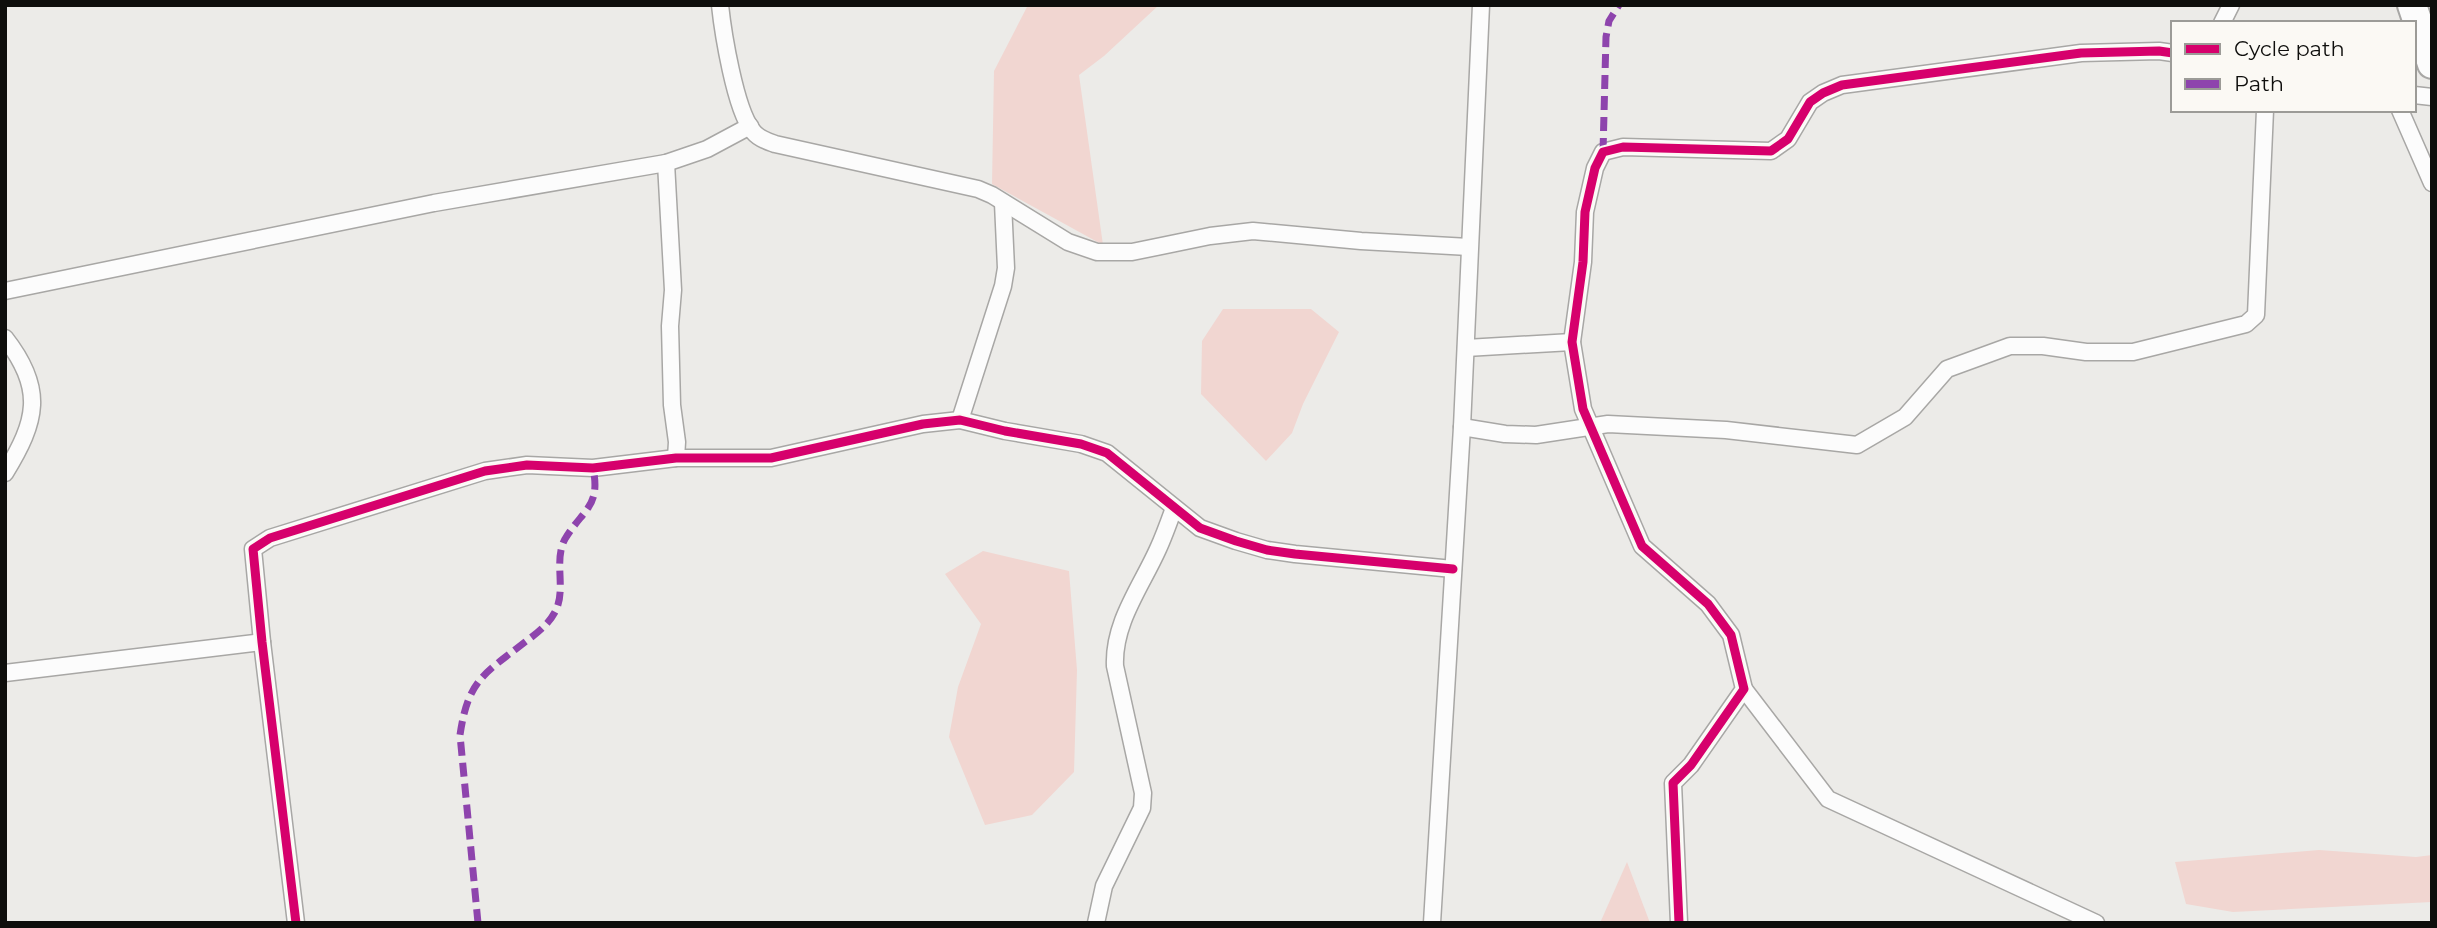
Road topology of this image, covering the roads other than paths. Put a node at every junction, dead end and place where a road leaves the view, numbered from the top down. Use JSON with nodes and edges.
{"nodes":[{"id":1,"x":720,"y":5,"type":"edge"},
{"id":2,"x":1481,"y":5,"type":"edge"},
{"id":3,"x":2231,"y":5,"type":"edge"},
{"id":4,"x":2412,"y":5,"type":"edge"},
{"id":5,"x":2424,"y":5,"type":"edge"},
{"id":6,"x":2223,"y":21,"type":"edge"},
{"id":7,"x":2432,"y":24,"type":"edge"},
{"id":8,"x":2171,"y":53,"type":"edge"},
{"id":9,"x":2432,"y":64,"type":"edge"},
{"id":10,"x":2264,"y":112,"type":"edge"},
{"id":11,"x":2401,"y":112,"type":"edge"},
{"id":12,"x":750,"y":126,"type":"junction"},
{"id":13,"x":666,"y":163,"type":"junction"},
{"id":14,"x":2432,"y":183,"type":"edge"},
{"id":15,"x":1003,"y":203,"type":"junction"},
{"id":16,"x":1469,"y":247,"type":"junction"},
{"id":17,"x":5,"y":291,"type":"edge"},
{"id":18,"x":5,"y":338,"type":"edge"},
{"id":19,"x":1572,"y":342,"type":"junction"},
{"id":20,"x":1466,"y":348,"type":"junction"},
{"id":21,"x":960,"y":420,"type":"junction"},
{"id":22,"x":1462,"y":427,"type":"junction"},
{"id":23,"x":1590,"y":427,"type":"junction"},
{"id":24,"x":676,"y":458,"type":"junction"},
{"id":25,"x":5,"y":473,"type":"edge"},
{"id":26,"x":1174,"y":508,"type":"junction"},
{"id":27,"x":1453,"y":569,"type":"junction"},
{"id":28,"x":262,"y":642,"type":"junction"},
{"id":29,"x":5,"y":673,"type":"edge"},
{"id":30,"x":1744,"y":688,"type":"junction"},
{"id":31,"x":296,"y":923,"type":"edge"},
{"id":32,"x":1096,"y":923,"type":"edge"},
{"id":33,"x":1432,"y":923,"type":"edge"},
{"id":34,"x":1679,"y":923,"type":"edge"},
{"id":35,"x":2096,"y":923,"type":"edge"}],
"edges":[{"from":1,"to":12,"type":"street"},
{"from":2,"to":16,"type":"street"},
{"from":3,"to":6,"type":"street"},
{"from":4,"to":9,"type":"highway"},
{"from":5,"to":7,"type":"highway"},
{"from":8,"to":19,"type":"street"},
{"from":10,"to":23,"type":"street"},
{"from":11,"to":14,"type":"street"},
{"from":12,"to":13,"type":"street"},
{"from":12,"to":15,"type":"street"},
{"from":13,"to":17,"type":"street"},
{"from":13,"to":24,"type":"street"},
{"from":15,"to":16,"type":"street"},
{"from":15,"to":21,"type":"street"},
{"from":16,"to":20,"type":"street"},
{"from":18,"to":25,"type":"street"},
{"from":19,"to":20,"type":"street"},
{"from":19,"to":23,"type":"street"},
{"from":20,"to":22,"type":"street"},
{"from":21,"to":24,"type":"street"},
{"from":21,"to":26,"type":"street"},
{"from":22,"to":23,"type":"street"},
{"from":22,"to":27,"type":"street"},
{"from":23,"to":30,"type":"street"},
{"from":24,"to":28,"type":"street"},
{"from":26,"to":27,"type":"street"},
{"from":26,"to":32,"type":"street"},
{"from":27,"to":33,"type":"street"},
{"from":28,"to":29,"type":"street"},
{"from":28,"to":31,"type":"street"},
{"from":30,"to":34,"type":"street"},
{"from":30,"to":35,"type":"street"}]}
